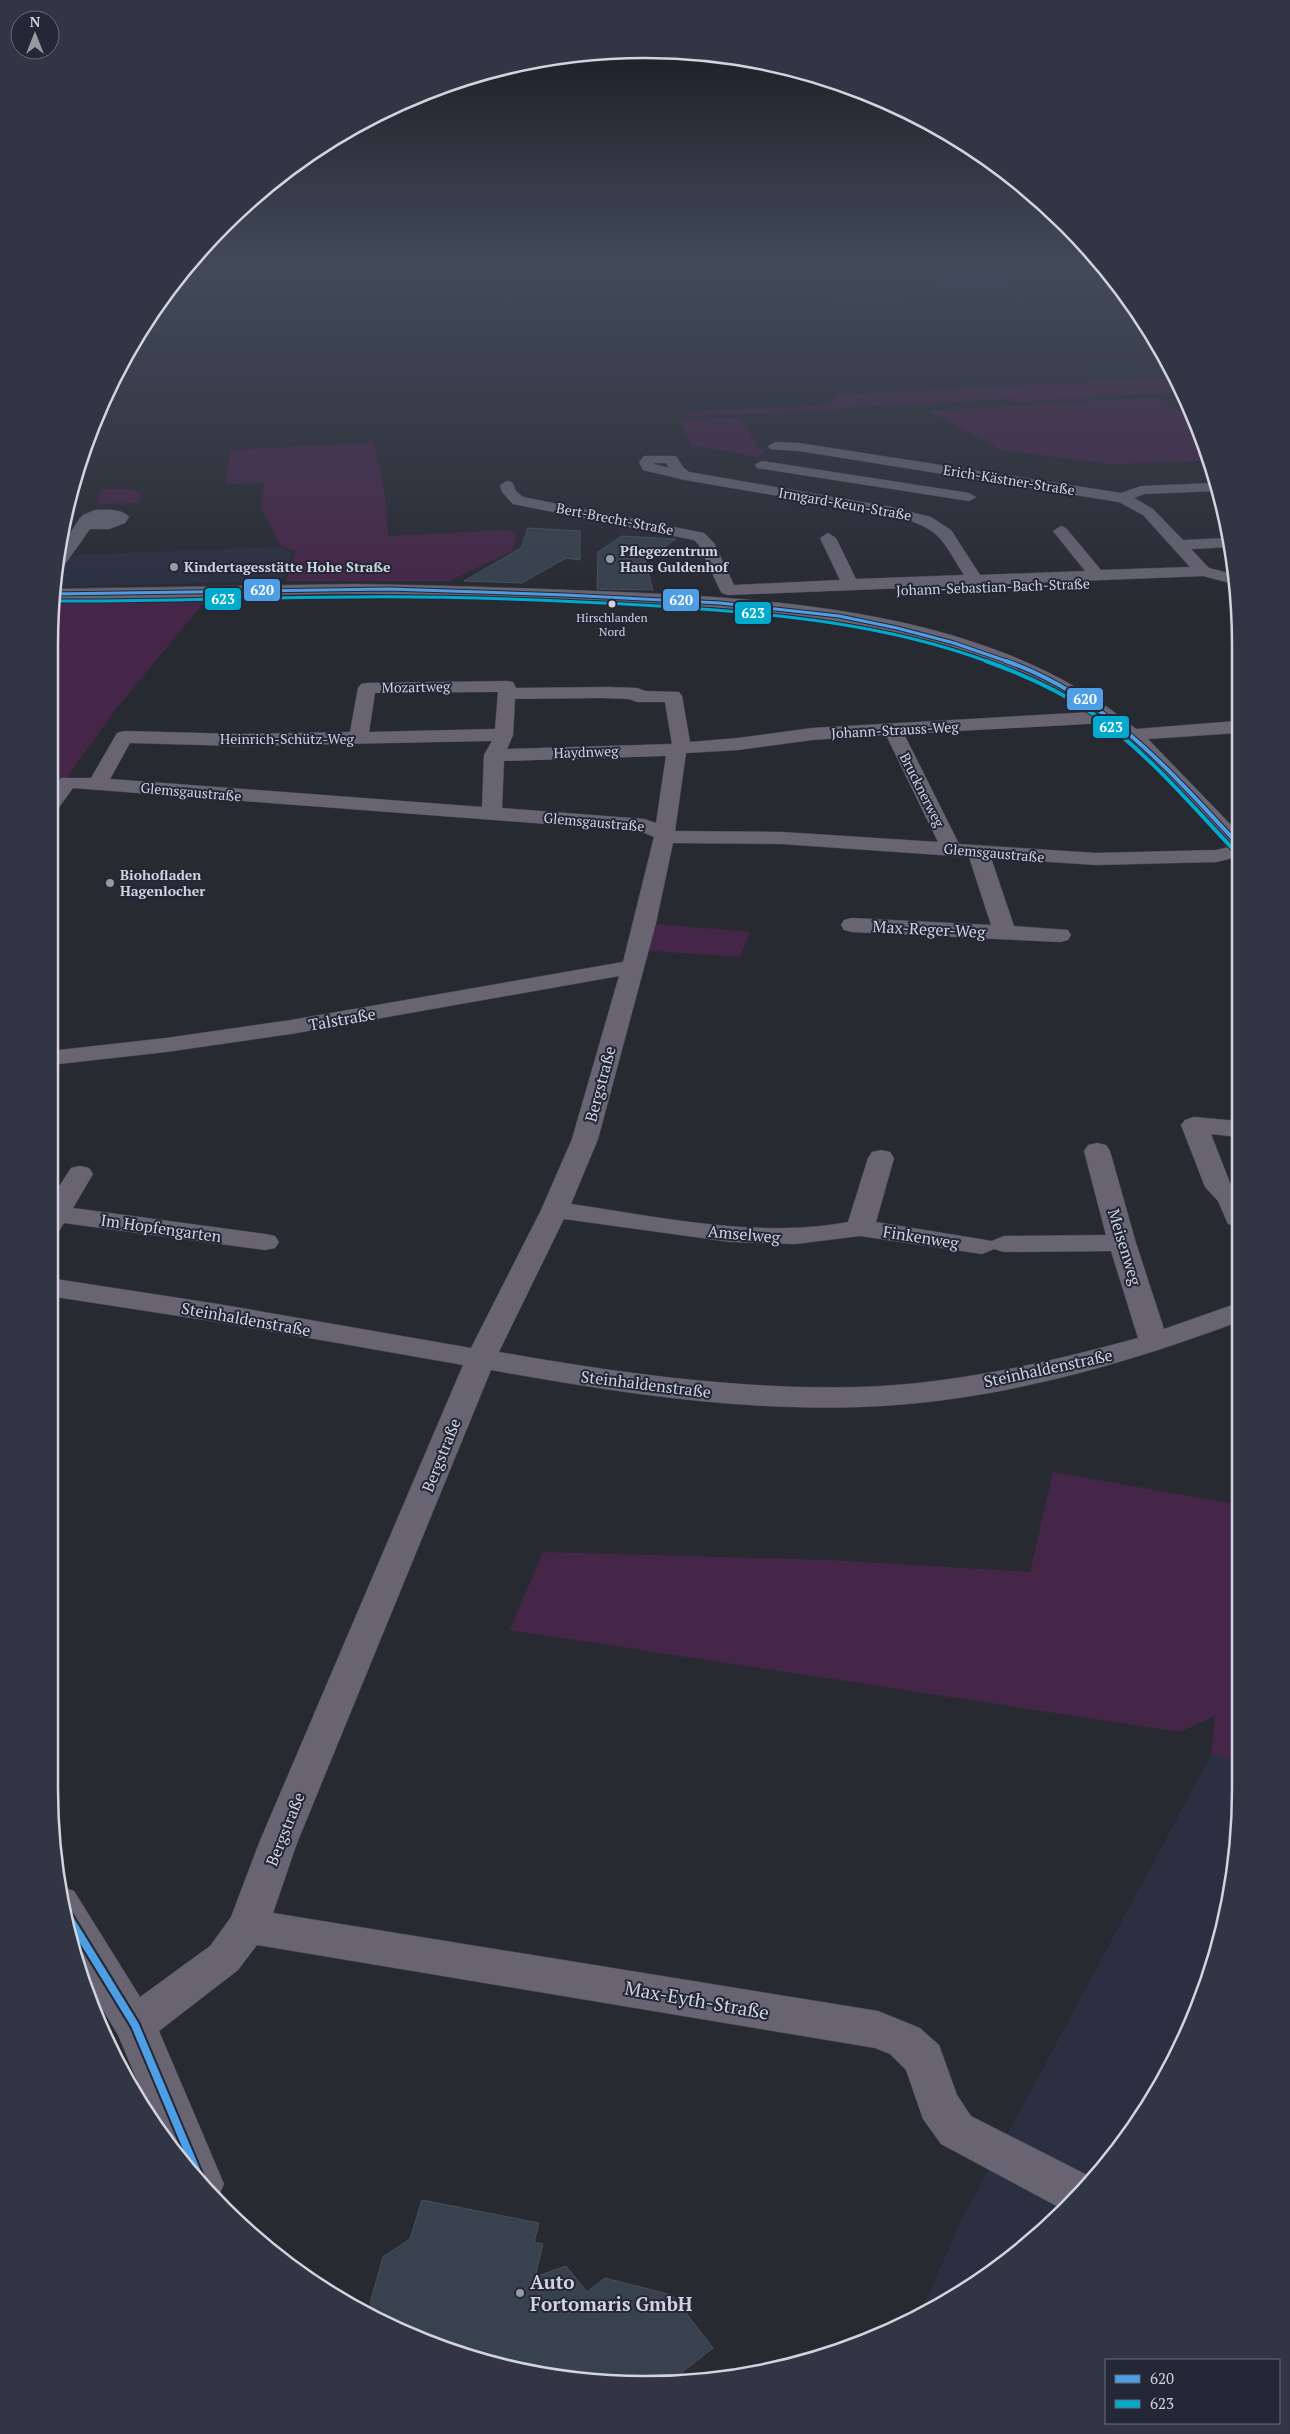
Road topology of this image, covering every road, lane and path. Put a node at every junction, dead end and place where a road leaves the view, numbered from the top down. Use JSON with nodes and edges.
{"nodes":[{"id":1,"x":775,"y":446,"type":"dead end"},
{"id":2,"x":820,"y":450,"type":"junction"},
{"id":3,"x":896,"y":462,"type":"junction"},
{"id":4,"x":762,"y":465,"type":"dead end"},
{"id":5,"x":685,"y":476,"type":"dead end"},
{"id":6,"x":865,"y":481,"type":"junction"},
{"id":7,"x":507,"y":485,"type":"dead end"},
{"id":8,"x":1210,"y":487,"type":"edge"},
{"id":9,"x":969,"y":497,"type":"dead end"},
{"id":10,"x":1123,"y":498,"type":"junction"},
{"id":11,"x":86,"y":524,"type":"dead end"},
{"id":12,"x":1061,"y":531,"type":"dead end"},
{"id":13,"x":828,"y":538,"type":"dead end"},
{"id":14,"x":1223,"y":543,"type":"edge"},
{"id":15,"x":1180,"y":545,"type":"junction"},
{"id":16,"x":65,"y":552,"type":"edge"},
{"id":17,"x":1203,"y":571,"type":"junction"},
{"id":18,"x":1097,"y":575,"type":"junction"},
{"id":19,"x":1228,"y":579,"type":"edge"},
{"id":20,"x":976,"y":580,"type":"junction"},
{"id":21,"x":1228,"y":581,"type":"edge"},
{"id":22,"x":851,"y":585,"type":"junction"},
{"id":23,"x":60,"y":594,"type":"edge"},
{"id":24,"x":723,"y":596,"type":"junction"},
{"id":25,"x":760,"y":597,"type":"dead end"},
{"id":26,"x":507,"y":694,"type":"junction"},
{"id":27,"x":673,"y":696,"type":"joint"},
{"id":28,"x":1109,"y":717,"type":"junction"},
{"id":29,"x":1232,"y":727,"type":"edge"},
{"id":30,"x":892,"y":731,"type":"junction"},
{"id":31,"x":504,"y":735,"type":"junction"},
{"id":32,"x":1132,"y":735,"type":"junction"},
{"id":33,"x":359,"y":738,"type":"junction"},
{"id":34,"x":680,"y":749,"type":"junction"},
{"id":35,"x":494,"y":755,"type":"junction"},
{"id":36,"x":97,"y":784,"type":"junction"},
{"id":37,"x":58,"y":795,"type":"edge"},
{"id":38,"x":492,"y":814,"type":"junction"},
{"id":39,"x":1228,"y":822,"type":"edge"},
{"id":40,"x":664,"y":837,"type":"junction"},
{"id":41,"x":952,"y":850,"type":"junction"},
{"id":42,"x":978,"y":852,"type":"junction"},
{"id":43,"x":1232,"y":853,"type":"edge"},
{"id":44,"x":852,"y":925,"type":"dead end"},
{"id":45,"x":1004,"y":933,"type":"junction"},
{"id":46,"x":1060,"y":936,"type":"dead end"},
{"id":47,"x":632,"y":967,"type":"junction"},
{"id":48,"x":58,"y":1057,"type":"edge"},
{"id":49,"x":1232,"y":1128,"type":"edge"},
{"id":50,"x":1098,"y":1151,"type":"dead end"},
{"id":51,"x":881,"y":1158,"type":"dead end"},
{"id":52,"x":80,"y":1174,"type":"dead end"},
{"id":53,"x":1232,"y":1202,"type":"edge"},
{"id":54,"x":555,"y":1210,"type":"junction"},
{"id":55,"x":58,"y":1211,"type":"edge"},
{"id":56,"x":58,"y":1221,"type":"edge"},
{"id":57,"x":860,"y":1228,"type":"junction"},
{"id":58,"x":265,"y":1242,"type":"dead end"},
{"id":59,"x":1122,"y":1243,"type":"junction"},
{"id":60,"x":58,"y":1288,"type":"edge"},
{"id":61,"x":1232,"y":1322,"type":"edge"},
{"id":62,"x":1154,"y":1343,"type":"junction"},
{"id":63,"x":480,"y":1358,"type":"junction"},
{"id":64,"x":248,"y":1926,"type":"junction"},
{"id":65,"x":74,"y":1927,"type":"edge"},
{"id":66,"x":135,"y":2025,"type":"junction"},
{"id":67,"x":194,"y":2165,"type":"edge"},
{"id":68,"x":1072,"y":2191,"type":"edge"}],
"edges":[{"from":1,"to":2,"type":"street","name":"Erich-Kästner-Straße"},
{"from":2,"to":3,"type":"street","name":"Erich-Kästner-Straße"},
{"from":2,"to":3,"type":"street","name":"Erich-Kästner-Straße"},
{"from":3,"to":6,"type":"street"},
{"from":3,"to":10,"type":"street","name":"Erich-Kästner-Straße"},
{"from":4,"to":6,"type":"street","name":"Erich-Kästner-Straße"},
{"from":5,"to":20,"type":"street","name":"Irmgard-Keun-Straße"},
{"from":6,"to":9,"type":"street","name":"Erich-Kästner-Straße"},
{"from":7,"to":24,"type":"street","name":"Bert-Brecht-Straße"},
{"from":8,"to":10,"type":"street","name":"Erich-Kästner-Straße"},
{"from":10,"to":15,"type":"street","name":"Erich-Kästner-Straße"},
{"from":11,"to":16,"type":"street"},
{"from":12,"to":18,"type":"street","name":"Johann-Sebastian-Bach-Straße"},
{"from":13,"to":22,"type":"street"},
{"from":14,"to":15,"type":"street"},
{"from":15,"to":17,"type":"street","name":"Erich-Kästner-Straße"},
{"from":17,"to":18,"type":"street","name":"Johann-Sebastian-Bach-Straße"},
{"from":17,"to":19,"type":"street","name":"Johann-Sebastian-Bach-Straße"},
{"from":18,"to":20,"type":"street","name":"Johann-Sebastian-Bach-Straße"},
{"from":20,"to":22,"type":"street","name":"Johann-Sebastian-Bach-Straße"},
{"from":21,"to":25,"type":"street","name":"Johann-Sebastian-Bach-Straße"},
{"from":22,"to":24,"type":"street","name":"Johann-Sebastian-Bach-Straße"},
{"from":23,"to":24,"type":"street"},
{"from":24,"to":28,"type":"street"},
{"from":26,"to":27,"type":"street","name":"Mozartweg"},
{"from":26,"to":31,"type":"street"},
{"from":26,"to":33,"type":"street","name":"Mozartweg"},
{"from":27,"to":34,"type":"street","name":"Bergstraße"},
{"from":28,"to":30,"type":"street","name":"Johann-Strauss-Weg"},
{"from":28,"to":32,"type":"street"},
{"from":29,"to":32,"type":"street"},
{"from":30,"to":34,"type":"street","name":"Johann-Strauss-Weg"},
{"from":30,"to":41,"type":"street","name":"Brucknerweg"},
{"from":31,"to":33,"type":"street","name":"Heinrich-Schütz-Weg"},
{"from":31,"to":35,"type":"street"},
{"from":32,"to":39,"type":"street"},
{"from":33,"to":36,"type":"street","name":"Heinrich-Schütz-Weg"},
{"from":34,"to":35,"type":"street","name":"Haydnweg"},
{"from":34,"to":40,"type":"street","name":"Bergstraße"},
{"from":35,"to":38,"type":"street"},
{"from":36,"to":37,"type":"street","name":"Glemsgaustraße"},
{"from":36,"to":38,"type":"street","name":"Glemsgaustraße"},
{"from":38,"to":40,"type":"street","name":"Glemsgaustraße"},
{"from":40,"to":41,"type":"street","name":"Glemsgaustraße"},
{"from":40,"to":47,"type":"street","name":"Bergstraße"},
{"from":41,"to":42,"type":"street","name":"Glemsgaustraße"},
{"from":42,"to":43,"type":"street","name":"Glemsgaustraße"},
{"from":42,"to":45,"type":"street","name":"Max-Reger-Weg"},
{"from":44,"to":45,"type":"street","name":"Max-Reger-Weg"},
{"from":45,"to":46,"type":"street","name":"Max-Reger-Weg"},
{"from":47,"to":48,"type":"street","name":"Talstraße"},
{"from":47,"to":54,"type":"street","name":"Bergstraße"},
{"from":49,"to":53,"type":"street"},
{"from":50,"to":59,"type":"street","name":"Meisenweg"},
{"from":51,"to":57,"type":"street"},
{"from":52,"to":55,"type":"street"},
{"from":54,"to":57,"type":"street","name":"Amselweg"},
{"from":54,"to":63,"type":"street","name":"Bergstraße"},
{"from":56,"to":58,"type":"street","name":"Im Hopfengarten"},
{"from":57,"to":59,"type":"street","name":"Finkenweg"},
{"from":59,"to":62,"type":"street","name":"Meisenweg"},
{"from":60,"to":63,"type":"street","name":"Steinhaldenstraße"},
{"from":61,"to":62,"type":"street","name":"Steinhaldenstraße"},
{"from":62,"to":63,"type":"street","name":"Steinhaldenstraße"},
{"from":63,"to":64,"type":"street","name":"Bergstraße"},
{"from":64,"to":66,"type":"street","name":"Bergstraße"},
{"from":64,"to":68,"type":"street","name":"Max-Eyth-Straße"},
{"from":65,"to":66,"type":"street"},
{"from":66,"to":67,"type":"street"}]}
